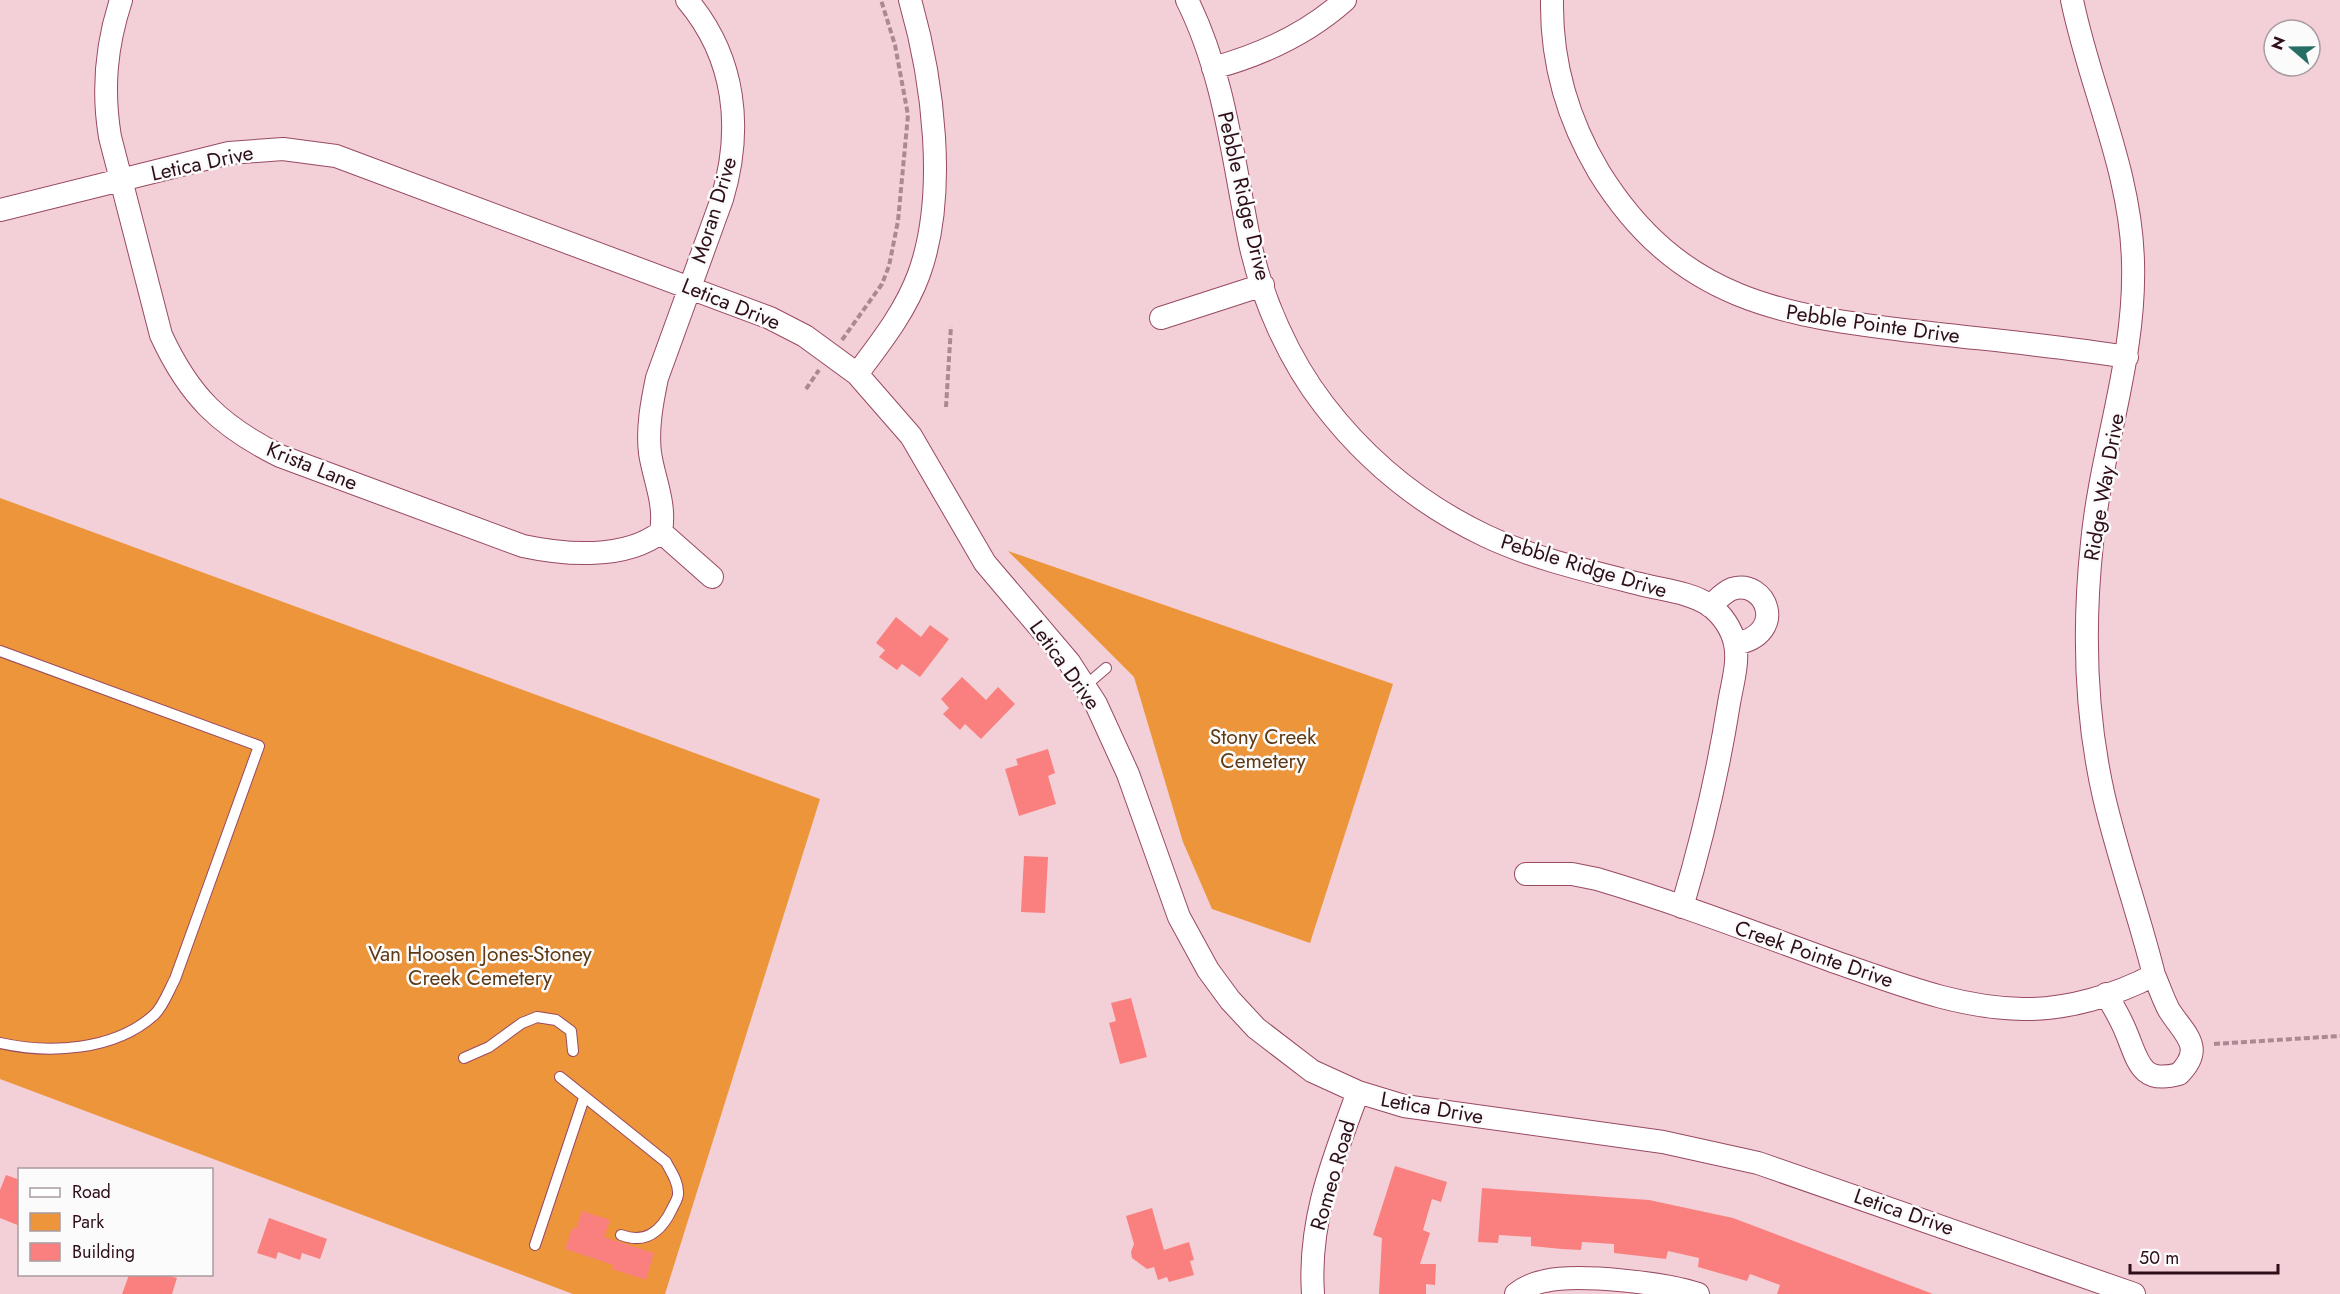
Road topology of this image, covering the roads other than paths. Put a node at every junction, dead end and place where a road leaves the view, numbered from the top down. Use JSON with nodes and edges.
{"nodes":[{"id":1,"x":121,"y":0,"type":"edge"},
{"id":2,"x":687,"y":0,"type":"edge"},
{"id":3,"x":910,"y":0,"type":"edge"},
{"id":4,"x":1187,"y":0,"type":"edge"},
{"id":5,"x":1345,"y":0,"type":"edge"},
{"id":6,"x":1552,"y":0,"type":"edge"},
{"id":7,"x":2072,"y":0,"type":"edge"},
{"id":8,"x":1213,"y":68,"type":"junction"},
{"id":9,"x":120,"y":181,"type":"junction"},
{"id":10,"x":0,"y":210,"type":"edge"},
{"id":11,"x":1263,"y":285,"type":"junction"},
{"id":12,"x":690,"y":287,"type":"junction"},
{"id":13,"x":1161,"y":318,"type":"dead end"},
{"id":14,"x":2127,"y":357,"type":"junction"},
{"id":15,"x":857,"y":374,"type":"junction"},
{"id":16,"x":661,"y":532,"type":"junction"},
{"id":17,"x":712,"y":577,"type":"dead end"},
{"id":18,"x":1710,"y":606,"type":"junction"},
{"id":19,"x":1735,"y":644,"type":"junction"},
{"id":20,"x":0,"y":651,"type":"edge"},
{"id":21,"x":1106,"y":668,"type":"dead end"},
{"id":22,"x":1085,"y":686,"type":"junction"},
{"id":23,"x":1526,"y":874,"type":"dead end"},
{"id":24,"x":1682,"y":907,"type":"junction"},
{"id":25,"x":2154,"y":975,"type":"junction"},
{"id":26,"x":2106,"y":994,"type":"junction"},
{"id":27,"x":0,"y":1042,"type":"edge"},
{"id":28,"x":573,"y":1051,"type":"dead end"},
{"id":29,"x":464,"y":1058,"type":"dead end"},
{"id":30,"x":560,"y":1077,"type":"dead end"},
{"id":31,"x":1358,"y":1092,"type":"junction"},
{"id":32,"x":584,"y":1098,"type":"junction"},
{"id":33,"x":621,"y":1235,"type":"dead end"},
{"id":34,"x":535,"y":1245,"type":"dead end"},
{"id":35,"x":1313,"y":1294,"type":"edge"},
{"id":36,"x":1516,"y":1294,"type":"edge"},
{"id":37,"x":1698,"y":1294,"type":"edge"},
{"id":38,"x":2134,"y":1294,"type":"edge"}],
"edges":[{"from":1,"to":9,"type":"street"},
{"from":2,"to":12,"type":"street","name":"Moran Drive"},
{"from":3,"to":15,"type":"street"},
{"from":4,"to":8,"type":"street","name":"Pebble Ridge Drive"},
{"from":5,"to":8,"type":"street"},
{"from":6,"to":14,"type":"street","name":"Pebble Pointe Drive"},
{"from":7,"to":14,"type":"street","name":"Ridge Way Drive"},
{"from":8,"to":11,"type":"street","name":"Pebble Ridge Drive"},
{"from":9,"to":10,"type":"street","name":"Letica Drive"},
{"from":9,"to":12,"type":"street","name":"Letica Drive"},
{"from":9,"to":16,"type":"street","name":"Krista Lane"},
{"from":11,"to":13,"type":"street"},
{"from":11,"to":18,"type":"street","name":"Pebble Ridge Drive"},
{"from":12,"to":15,"type":"street","name":"Letica Drive"},
{"from":12,"to":16,"type":"street","name":"Moran Drive"},
{"from":14,"to":25,"type":"street","name":"Ridge Way Drive"},
{"from":15,"to":22,"type":"street","name":"Letica Drive"},
{"from":16,"to":17,"type":"street"},
{"from":18,"to":19,"type":"street","name":"Pebble Ridge Drive"},
{"from":18,"to":19,"type":"street"},
{"from":19,"to":24,"type":"street"},
{"from":20,"to":27,"type":"lane"},
{"from":21,"to":22,"type":"lane"},
{"from":22,"to":31,"type":"street","name":"Letica Drive"},
{"from":23,"to":24,"type":"street","name":"Creek Pointe Drive"},
{"from":24,"to":26,"type":"street","name":"Creek Pointe Drive"},
{"from":25,"to":26,"type":"street"},
{"from":25,"to":26,"type":"street","name":"Ridge Way Drive"},
{"from":28,"to":29,"type":"lane"},
{"from":30,"to":32,"type":"lane"},
{"from":31,"to":35,"type":"street","name":"Romeo Road"},
{"from":31,"to":38,"type":"street","name":"Letica Drive"},
{"from":32,"to":33,"type":"lane"},
{"from":32,"to":34,"type":"lane"},
{"from":36,"to":37,"type":"street"}]}
